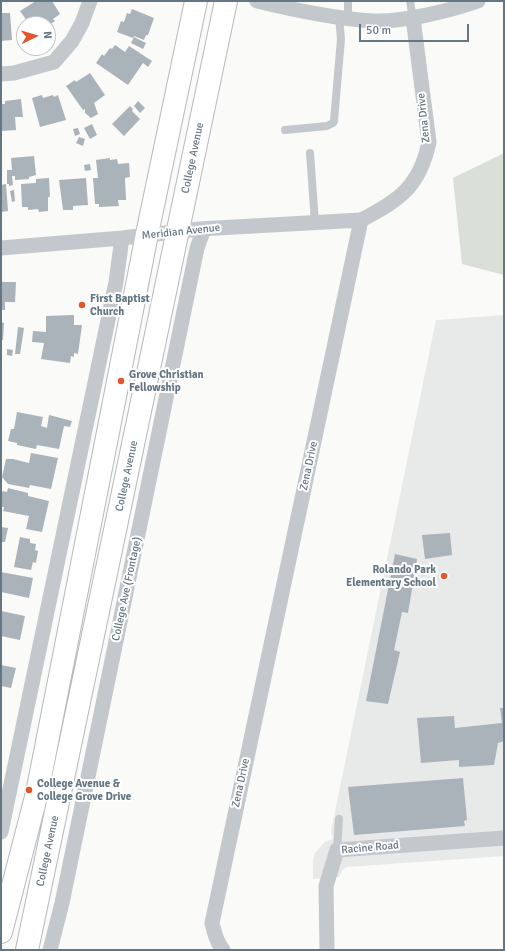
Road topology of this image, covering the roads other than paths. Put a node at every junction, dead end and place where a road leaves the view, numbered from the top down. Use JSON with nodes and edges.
{"nodes":[{"id":1,"x":90,"y":1,"type":"edge"},
{"id":2,"x":196,"y":1,"type":"edge"},
{"id":3,"x":226,"y":1,"type":"edge"},
{"id":4,"x":259,"y":1,"type":"edge"},
{"id":5,"x":348,"y":1,"type":"edge"},
{"id":6,"x":410,"y":1,"type":"edge"},
{"id":7,"x":477,"y":1,"type":"edge"},
{"id":8,"x":299,"y":6,"type":"edge"},
{"id":9,"x":344,"y":18,"type":"junction"},
{"id":10,"x":414,"y":18,"type":"junction"},
{"id":11,"x":1,"y":74,"type":"edge"},
{"id":12,"x":285,"y":130,"type":"dead end"},
{"id":13,"x":310,"y":153,"type":"dead end"},
{"id":14,"x":361,"y":220,"type":"junction"},
{"id":15,"x":315,"y":223,"type":"junction"},
{"id":16,"x":204,"y":229,"type":"junction"},
{"id":17,"x":178,"y":231,"type":"junction"},
{"id":18,"x":147,"y":234,"type":"junction"},
{"id":19,"x":122,"y":238,"type":"junction"},
{"id":20,"x":1,"y":248,"type":"edge"},
{"id":21,"x":339,"y":819,"type":"dead end"},
{"id":22,"x":1,"y":832,"type":"edge"},
{"id":23,"x":504,"y":838,"type":"edge"},
{"id":24,"x":337,"y":850,"type":"junction"},
{"id":25,"x":1,"y":932,"type":"edge"},
{"id":26,"x":220,"y":945,"type":"edge"},
{"id":27,"x":27,"y":950,"type":"edge"},
{"id":28,"x":50,"y":950,"type":"edge"},
{"id":29,"x":327,"y":950,"type":"edge"}],
"edges":[{"from":1,"to":11,"type":"street"},
{"from":2,"to":18,"type":"main road"},
{"from":3,"to":17,"type":"main road","name":"College Avenue"},
{"from":4,"to":8,"type":"street"},
{"from":5,"to":9,"type":"lane"},
{"from":6,"to":10,"type":"lane"},
{"from":7,"to":10,"type":"street"},
{"from":8,"to":9,"type":"street"},
{"from":9,"to":10,"type":"street"},
{"from":9,"to":12,"type":"lane"},
{"from":10,"to":14,"type":"street","name":"Zena Drive"},
{"from":13,"to":15,"type":"lane"},
{"from":14,"to":15,"type":"street","name":"Meridian Avenue"},
{"from":14,"to":26,"type":"street","name":"Zena Drive"},
{"from":15,"to":16,"type":"street","name":"Meridian Avenue"},
{"from":16,"to":17,"type":"street","name":"Meridian Avenue"},
{"from":16,"to":28,"type":"street","name":"College Ave (Frontage)"},
{"from":17,"to":18,"type":"street","name":"Meridian Avenue"},
{"from":17,"to":27,"type":"main road","name":"College Avenue"},
{"from":18,"to":19,"type":"street","name":"Meridian Avenue"},
{"from":18,"to":25,"type":"main road"},
{"from":19,"to":20,"type":"street","name":"Meridian Avenue"},
{"from":19,"to":22,"type":"street"},
{"from":21,"to":24,"type":"lane"},
{"from":23,"to":24,"type":"street","name":"Racine Road"},
{"from":24,"to":29,"type":"street","name":"Racine Road"}]}
